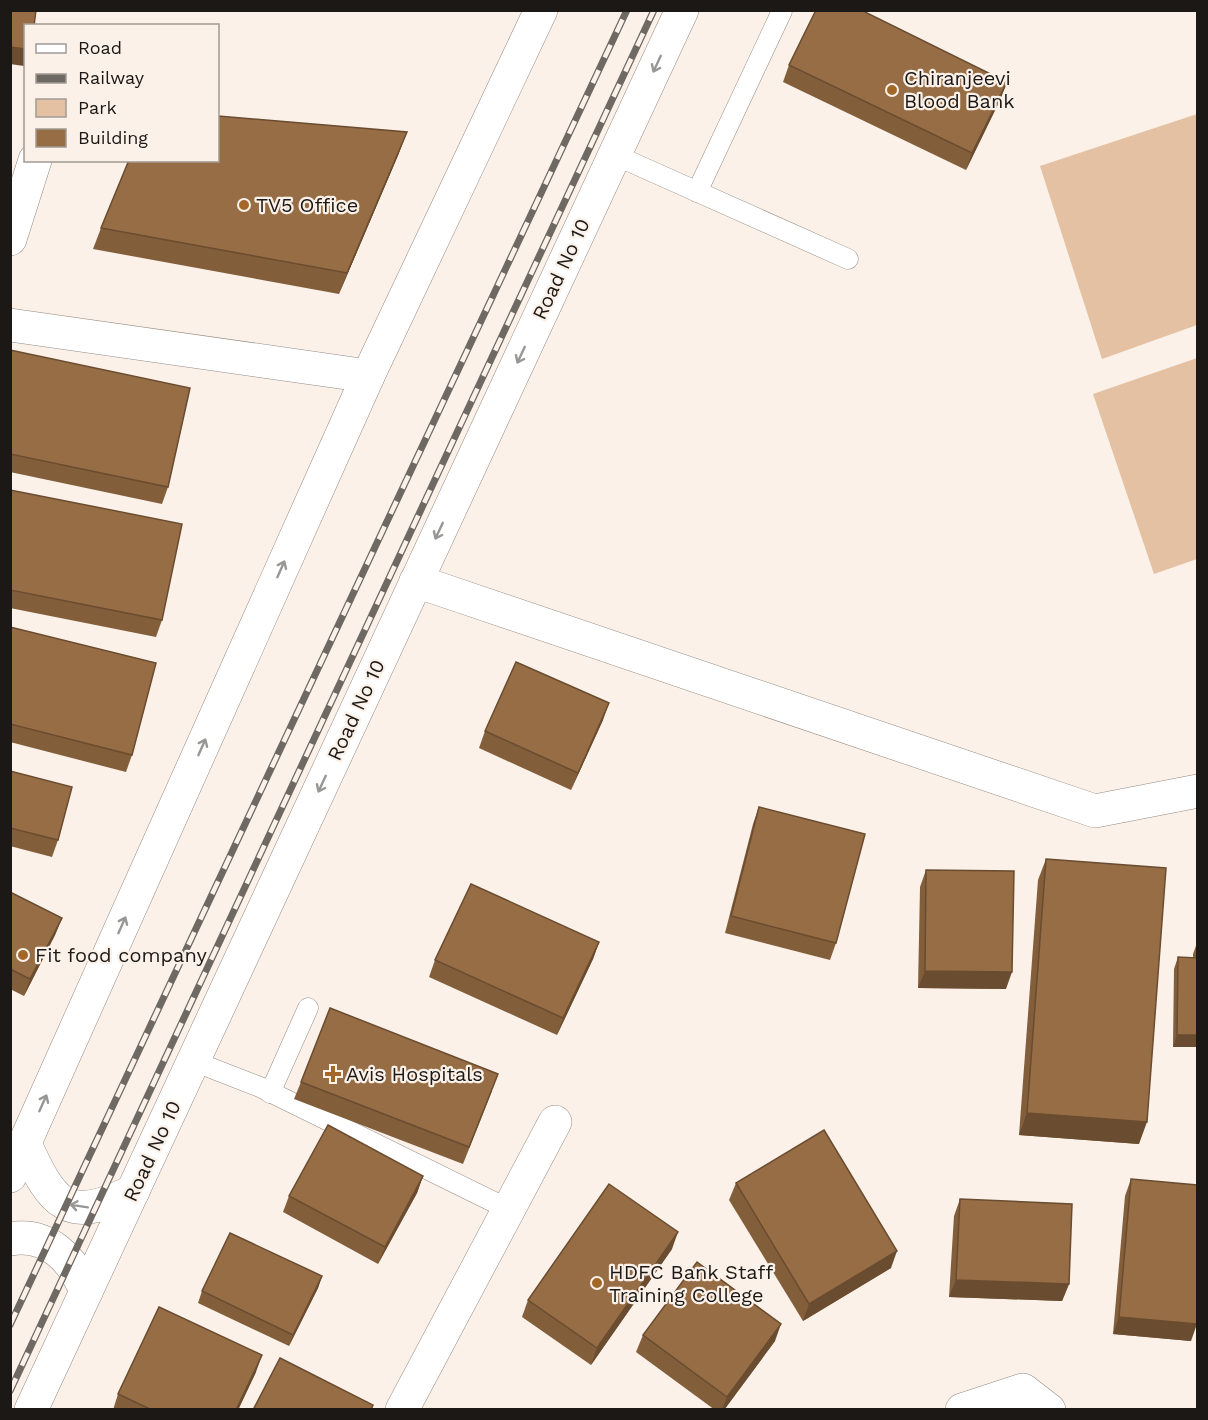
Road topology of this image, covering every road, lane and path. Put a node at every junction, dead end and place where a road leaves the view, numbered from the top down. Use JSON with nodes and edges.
{"nodes":[{"id":1,"x":541,"y":10,"type":"edge"},
{"id":2,"x":682,"y":10,"type":"edge"},
{"id":3,"x":782,"y":11,"type":"edge"},
{"id":4,"x":615,"y":155,"type":"junction"},
{"id":5,"x":33,"y":162,"type":"edge"},
{"id":6,"x":698,"y":192,"type":"junction"},
{"id":7,"x":10,"y":239,"type":"edge"},
{"id":8,"x":848,"y":259,"type":"dead end"},
{"id":9,"x":10,"y":325,"type":"edge"},
{"id":10,"x":368,"y":376,"type":"junction"},
{"id":11,"x":416,"y":581,"type":"junction"},
{"id":12,"x":1197,"y":791,"type":"edge"},
{"id":13,"x":308,"y":1008,"type":"dead end"},
{"id":14,"x":193,"y":1061,"type":"junction"},
{"id":15,"x":270,"y":1093,"type":"junction"},
{"id":16,"x":555,"y":1122,"type":"dead end"},
{"id":17,"x":25,"y":1144,"type":"junction"},
{"id":18,"x":10,"y":1176,"type":"edge"},
{"id":19,"x":133,"y":1191,"type":"junction"},
{"id":20,"x":508,"y":1209,"type":"junction"},
{"id":21,"x":10,"y":1239,"type":"edge"},
{"id":22,"x":86,"y":1292,"type":"junction"},
{"id":23,"x":32,"y":1410,"type":"edge"},
{"id":24,"x":402,"y":1410,"type":"edge"},
{"id":25,"x":962,"y":1410,"type":"edge"},
{"id":26,"x":1049,"y":1410,"type":"edge"}],
"edges":[{"from":1,"to":10,"type":"main road"},
{"from":2,"to":4,"type":"main road","name":"Road No 10","one_way":true},
{"from":3,"to":6,"type":"lane"},
{"from":4,"to":6,"type":"lane"},
{"from":4,"to":11,"type":"main road","name":"Road No 10","one_way":true},
{"from":5,"to":7,"type":"main road"},
{"from":6,"to":8,"type":"lane"},
{"from":9,"to":10,"type":"main road"},
{"from":17,"to":10,"type":"main road","one_way":true},
{"from":11,"to":12,"type":"main road"},
{"from":11,"to":14,"type":"main road","name":"Road No 10","one_way":true},
{"from":13,"to":15,"type":"lane"},
{"from":14,"to":15,"type":"lane"},
{"from":14,"to":19,"type":"main road","name":"Road No 10"},
{"from":15,"to":20,"type":"lane"},
{"from":16,"to":20,"type":"main road"},
{"from":17,"to":18,"type":"main road"},
{"from":19,"to":17,"type":"main road","one_way":true},
{"from":19,"to":22,"type":"main road","name":"Road No 10"},
{"from":20,"to":24,"type":"main road"},
{"from":21,"to":22,"type":"main road"},
{"from":22,"to":23,"type":"main road","name":"Road No 10"},
{"from":25,"to":26,"type":"main road"}]}
